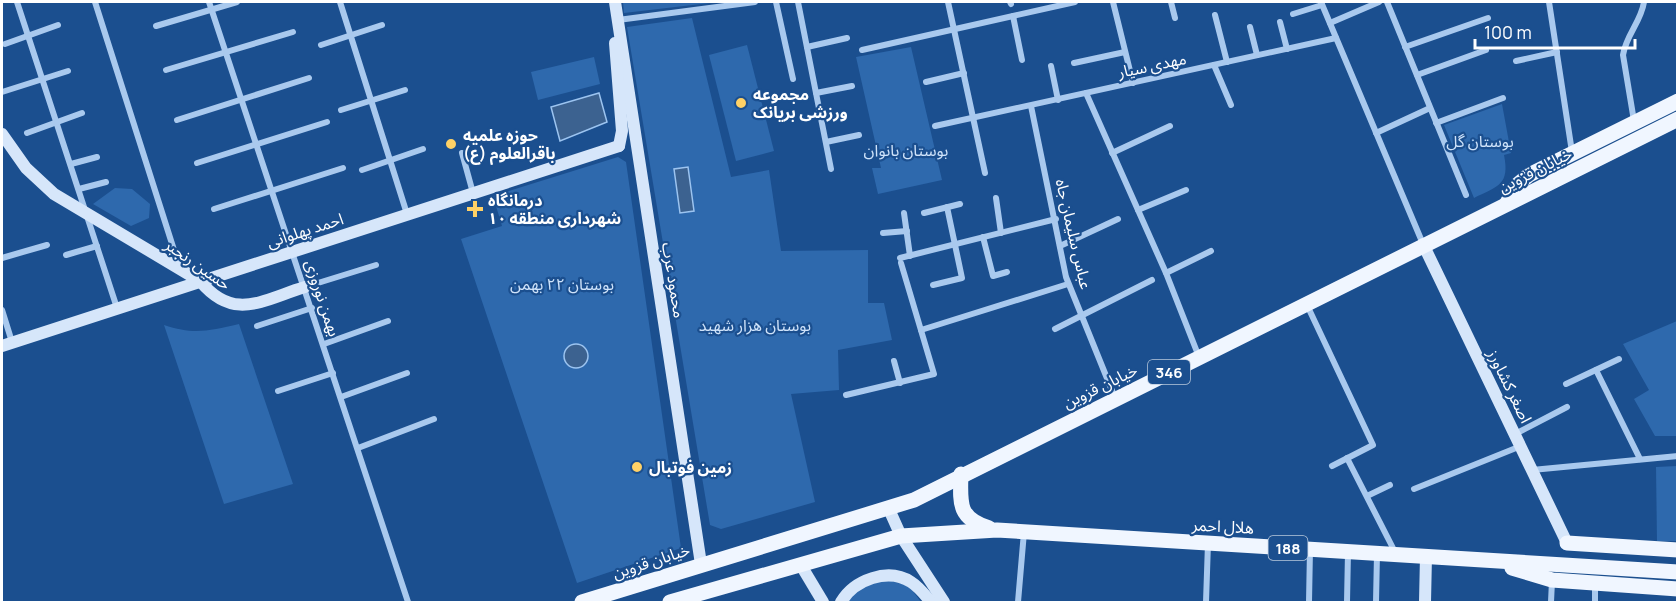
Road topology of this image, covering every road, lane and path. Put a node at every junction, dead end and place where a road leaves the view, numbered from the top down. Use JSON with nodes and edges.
{"nodes":[{"id":1,"x":17,"y":2,"type":"edge"},
{"id":2,"x":94,"y":2,"type":"edge"},
{"id":3,"x":209,"y":2,"type":"edge"},
{"id":4,"x":237,"y":2,"type":"edge"},
{"id":5,"x":339,"y":2,"type":"edge"},
{"id":6,"x":615,"y":2,"type":"edge"},
{"id":7,"x":755,"y":2,"type":"edge"},
{"id":8,"x":776,"y":2,"type":"edge"},
{"id":9,"x":798,"y":2,"type":"edge"},
{"id":10,"x":948,"y":2,"type":"edge"},
{"id":11,"x":1075,"y":2,"type":"edge"},
{"id":12,"x":1113,"y":2,"type":"edge"},
{"id":13,"x":1171,"y":2,"type":"edge"},
{"id":14,"x":1379,"y":2,"type":"edge"},
{"id":15,"x":1387,"y":2,"type":"edge"},
{"id":16,"x":1549,"y":2,"type":"edge"},
{"id":17,"x":1644,"y":2,"type":"edge"},
{"id":18,"x":1322,"y":3,"type":"edge"},
{"id":19,"x":212,"y":9,"type":"junction"},
{"id":20,"x":1293,"y":14,"type":"dead end"},
{"id":21,"x":1215,"y":15,"type":"dead end"},
{"id":22,"x":1013,"y":16,"type":"junction"},
{"id":23,"x":1175,"y":18,"type":"dead end"},
{"id":24,"x":1488,"y":18,"type":"dead end"},
{"id":25,"x":618,"y":20,"type":"junction"},
{"id":26,"x":1280,"y":22,"type":"dead end"},
{"id":27,"x":1330,"y":23,"type":"junction"},
{"id":28,"x":58,"y":25,"type":"dead end"},
{"id":29,"x":382,"y":25,"type":"dead end"},
{"id":30,"x":156,"y":26,"type":"dead end"},
{"id":31,"x":1250,"y":27,"type":"dead end"},
{"id":32,"x":954,"y":29,"type":"junction"},
{"id":33,"x":293,"y":32,"type":"dead end"},
{"id":34,"x":350,"y":35,"type":"junction"},
{"id":35,"x":28,"y":36,"type":"junction"},
{"id":36,"x":847,"y":38,"type":"dead end"},
{"id":37,"x":1336,"y":38,"type":"junction"},
{"id":38,"x":5,"y":44,"type":"dead end"},
{"id":39,"x":321,"y":45,"type":"dead end"},
{"id":40,"x":807,"y":47,"type":"junction"},
{"id":41,"x":1405,"y":47,"type":"junction"},
{"id":42,"x":1287,"y":49,"type":"junction"},
{"id":43,"x":862,"y":50,"type":"dead end"},
{"id":44,"x":1486,"y":51,"type":"dead end"},
{"id":45,"x":1125,"y":52,"type":"junction"},
{"id":46,"x":1557,"y":52,"type":"junction"},
{"id":47,"x":227,"y":53,"type":"junction"},
{"id":48,"x":1257,"y":56,"type":"junction"},
{"id":49,"x":1022,"y":60,"type":"dead end"},
{"id":50,"x":1516,"y":61,"type":"dead end"},
{"id":51,"x":1227,"y":62,"type":"junction"},
{"id":52,"x":1074,"y":63,"type":"dead end"},
{"id":53,"x":1214,"y":65,"type":"junction"},
{"id":54,"x":1051,"y":66,"type":"dead end"},
{"id":55,"x":166,"y":70,"type":"dead end"},
{"id":56,"x":68,"y":71,"type":"dead end"},
{"id":57,"x":964,"y":73,"type":"junction"},
{"id":58,"x":1417,"y":75,"type":"junction"},
{"id":59,"x":42,"y":78,"type":"junction"},
{"id":60,"x":309,"y":78,"type":"dead end"},
{"id":61,"x":793,"y":79,"type":"dead end"},
{"id":62,"x":926,"y":82,"type":"dead end"},
{"id":63,"x":1133,"y":83,"type":"junction"},
{"id":64,"x":852,"y":86,"type":"dead end"},
{"id":65,"x":405,"y":90,"type":"dead end"},
{"id":66,"x":2,"y":92,"type":"edge"},
{"id":67,"x":816,"y":93,"type":"junction"},
{"id":68,"x":1086,"y":93,"type":"junction"},
{"id":69,"x":1503,"y":98,"type":"dead end"},
{"id":70,"x":242,"y":99,"type":"junction"},
{"id":71,"x":371,"y":100,"type":"junction"},
{"id":72,"x":1058,"y":100,"type":"junction"},
{"id":73,"x":1677,"y":101,"type":"edge"},
{"id":74,"x":1231,"y":105,"type":"dead end"},
{"id":75,"x":1031,"y":106,"type":"junction"},
{"id":76,"x":1430,"y":108,"type":"junction"},
{"id":77,"x":341,"y":110,"type":"dead end"},
{"id":78,"x":82,"y":113,"type":"dead end"},
{"id":79,"x":974,"y":118,"type":"junction"},
{"id":80,"x":1677,"y":119,"type":"edge"},
{"id":81,"x":177,"y":120,"type":"dead end"},
{"id":82,"x":57,"y":121,"type":"junction"},
{"id":83,"x":327,"y":122,"type":"dead end"},
{"id":84,"x":1436,"y":123,"type":"junction"},
{"id":85,"x":1634,"y":123,"type":"junction"},
{"id":86,"x":935,"y":126,"type":"dead end"},
{"id":87,"x":1170,"y":126,"type":"dead end"},
{"id":88,"x":27,"y":133,"type":"dead end"},
{"id":89,"x":1376,"y":133,"type":"junction"},
{"id":90,"x":2,"y":135,"type":"edge"},
{"id":91,"x":859,"y":135,"type":"dead end"},
{"id":92,"x":826,"y":142,"type":"junction"},
{"id":93,"x":258,"y":145,"type":"junction"},
{"id":94,"x":619,"y":146,"type":"junction"},
{"id":95,"x":423,"y":149,"type":"dead end"},
{"id":96,"x":462,"y":153,"type":"dead end"},
{"id":97,"x":1112,"y":153,"type":"junction"},
{"id":98,"x":1572,"y":153,"type":"junction"},
{"id":99,"x":97,"y":157,"type":"dead end"},
{"id":100,"x":390,"y":160,"type":"junction"},
{"id":101,"x":196,"y":163,"type":"dead end"},
{"id":102,"x":71,"y":164,"type":"junction"},
{"id":103,"x":639,"y":166,"type":"junction"},
{"id":104,"x":343,"y":168,"type":"dead end"},
{"id":105,"x":831,"y":169,"type":"dead end"},
{"id":106,"x":362,"y":170,"type":"dead end"},
{"id":107,"x":985,"y":173,"type":"dead end"},
{"id":108,"x":106,"y":182,"type":"dead end"},
{"id":109,"x":79,"y":189,"type":"junction"},
{"id":110,"x":1186,"y":190,"type":"dead end"},
{"id":111,"x":273,"y":191,"type":"junction"},
{"id":112,"x":473,"y":193,"type":"junction"},
{"id":113,"x":1466,"y":195,"type":"dead end"},
{"id":114,"x":996,"y":198,"type":"dead end"},
{"id":115,"x":1507,"y":203,"type":"junction"},
{"id":116,"x":960,"y":204,"type":"dead end"},
{"id":117,"x":947,"y":207,"type":"junction"},
{"id":118,"x":214,"y":209,"type":"dead end"},
{"id":119,"x":1138,"y":210,"type":"junction"},
{"id":120,"x":904,"y":213,"type":"dead end"},
{"id":121,"x":924,"y":213,"type":"dead end"},
{"id":122,"x":87,"y":214,"type":"junction"},
{"id":123,"x":407,"y":214,"type":"junction"},
{"id":124,"x":1056,"y":219,"type":"junction"},
{"id":125,"x":1118,"y":219,"type":"dead end"},
{"id":126,"x":907,"y":231,"type":"junction"},
{"id":127,"x":883,"y":233,"type":"dead end"},
{"id":128,"x":1001,"y":233,"type":"junction"},
{"id":129,"x":983,"y":237,"type":"junction"},
{"id":130,"x":955,"y":244,"type":"junction"},
{"id":131,"x":1424,"y":244,"type":"junction"},
{"id":132,"x":47,"y":245,"type":"dead end"},
{"id":133,"x":97,"y":246,"type":"junction"},
{"id":134,"x":1060,"y":246,"type":"junction"},
{"id":135,"x":293,"y":251,"type":"junction"},
{"id":136,"x":1210,"y":251,"type":"dead end"},
{"id":137,"x":66,"y":255,"type":"dead end"},
{"id":138,"x":910,"y":256,"type":"junction"},
{"id":139,"x":2,"y":258,"type":"edge"},
{"id":140,"x":376,"y":264,"type":"dead end"},
{"id":141,"x":1007,"y":272,"type":"dead end"},
{"id":142,"x":186,"y":273,"type":"junction"},
{"id":143,"x":1166,"y":273,"type":"junction"},
{"id":144,"x":1152,"y":280,"type":"dead end"},
{"id":145,"x":200,"y":281,"type":"junction"},
{"id":146,"x":1068,"y":284,"type":"junction"},
{"id":147,"x":933,"y":285,"type":"dead end"},
{"id":148,"x":305,"y":287,"type":"junction"},
{"id":149,"x":1306,"y":303,"type":"junction"},
{"id":150,"x":117,"y":308,"type":"junction"},
{"id":151,"x":312,"y":308,"type":"junction"},
{"id":152,"x":2,"y":310,"type":"edge"},
{"id":153,"x":1082,"y":316,"type":"junction"},
{"id":154,"x":388,"y":321,"type":"dead end"},
{"id":155,"x":257,"y":326,"type":"dead end"},
{"id":156,"x":1055,"y":329,"type":"dead end"},
{"id":157,"x":921,"y":330,"type":"junction"},
{"id":158,"x":7,"y":344,"type":"edge"},
{"id":159,"x":324,"y":345,"type":"junction"},
{"id":160,"x":1199,"y":357,"type":"junction"},
{"id":161,"x":1619,"y":359,"type":"dead end"},
{"id":162,"x":894,"y":361,"type":"dead end"},
{"id":163,"x":1596,"y":370,"type":"junction"},
{"id":164,"x":407,"y":372,"type":"dead end"},
{"id":165,"x":333,"y":373,"type":"junction"},
{"id":166,"x":900,"y":383,"type":"junction"},
{"id":167,"x":1566,"y":384,"type":"dead end"},
{"id":168,"x":278,"y":391,"type":"dead end"},
{"id":169,"x":846,"y":395,"type":"dead end"},
{"id":170,"x":341,"y":397,"type":"junction"},
{"id":171,"x":1115,"y":399,"type":"junction"},
{"id":172,"x":1567,"y":407,"type":"dead end"},
{"id":173,"x":434,"y":419,"type":"dead end"},
{"id":174,"x":1515,"y":434,"type":"junction"},
{"id":175,"x":1521,"y":446,"type":"junction"},
{"id":176,"x":358,"y":448,"type":"junction"},
{"id":177,"x":1677,"y":456,"type":"edge"},
{"id":178,"x":1347,"y":458,"type":"junction"},
{"id":179,"x":1640,"y":459,"type":"junction"},
{"id":180,"x":1332,"y":466,"type":"dead end"},
{"id":181,"x":1532,"y":470,"type":"junction"},
{"id":182,"x":961,"y":474,"type":"junction"},
{"id":183,"x":1390,"y":485,"type":"dead end"},
{"id":184,"x":1414,"y":489,"type":"dead end"},
{"id":185,"x":1367,"y":496,"type":"junction"},
{"id":186,"x":888,"y":507,"type":"junction"},
{"id":187,"x":997,"y":531,"type":"junction"},
{"id":188,"x":1024,"y":532,"type":"junction"},
{"id":189,"x":901,"y":536,"type":"junction"},
{"id":190,"x":1208,"y":543,"type":"junction"},
{"id":191,"x":1567,"y":543,"type":"joint"},
{"id":192,"x":1310,"y":549,"type":"junction"},
{"id":193,"x":1677,"y":550,"type":"edge"},
{"id":194,"x":1348,"y":551,"type":"junction"},
{"id":195,"x":1377,"y":553,"type":"junction"},
{"id":196,"x":1396,"y":554,"type":"junction"},
{"id":197,"x":1426,"y":556,"type":"junction"},
{"id":198,"x":1489,"y":561,"type":"junction"},
{"id":199,"x":701,"y":564,"type":"junction"},
{"id":200,"x":802,"y":567,"type":"junction"},
{"id":201,"x":1677,"y":572,"type":"edge"},
{"id":202,"x":1552,"y":580,"type":"junction"},
{"id":203,"x":1595,"y":584,"type":"junction"},
{"id":204,"x":1677,"y":589,"type":"edge"},
{"id":205,"x":587,"y":602,"type":"edge"},
{"id":206,"x":408,"y":603,"type":"edge"},
{"id":207,"x":670,"y":603,"type":"edge"},
{"id":208,"x":823,"y":603,"type":"edge"},
{"id":209,"x":841,"y":603,"type":"edge"},
{"id":210,"x":931,"y":603,"type":"edge"},
{"id":211,"x":944,"y":603,"type":"edge"},
{"id":212,"x":1018,"y":603,"type":"edge"},
{"id":213,"x":1206,"y":603,"type":"edge"},
{"id":214,"x":1309,"y":603,"type":"edge"},
{"id":215,"x":1347,"y":603,"type":"edge"},
{"id":216,"x":1376,"y":603,"type":"edge"},
{"id":217,"x":1425,"y":603,"type":"edge"},
{"id":218,"x":1551,"y":603,"type":"edge"},
{"id":219,"x":1595,"y":603,"type":"edge"}],
"edges":[{"from":1,"to":35,"type":"street"},
{"from":2,"to":142,"type":"street"},
{"from":3,"to":19,"type":"street","name":"بهمن نوروزی"},
{"from":4,"to":19,"type":"street"},
{"from":5,"to":34,"type":"street"},
{"from":6,"to":25,"type":"street","name":"محمود عرب"},
{"from":7,"to":25,"type":"street"},
{"from":8,"to":61,"type":"street"},
{"from":9,"to":40,"type":"street"},
{"from":10,"to":32,"type":"street"},
{"from":11,"to":22,"type":"street"},
{"from":12,"to":45,"type":"street"},
{"from":13,"to":23,"type":"street"},
{"from":14,"to":27,"type":"street"},
{"from":15,"to":41,"type":"street"},
{"from":16,"to":46,"type":"street"},
{"from":17,"to":85,"type":"street"},
{"from":18,"to":20,"type":"street"},
{"from":18,"to":27,"type":"street"},
{"from":19,"to":30,"type":"street"},
{"from":19,"to":47,"type":"street","name":"بهمن نوروزی"},
{"from":21,"to":51,"type":"street"},
{"from":22,"to":32,"type":"street"},
{"from":22,"to":49,"type":"street"},
{"from":24,"to":41,"type":"street"},
{"from":25,"to":94,"type":"street"},
{"from":25,"to":103,"type":"street","name":"محمود عرب"},
{"from":26,"to":42,"type":"street"},
{"from":27,"to":37,"type":"street"},
{"from":28,"to":35,"type":"street"},
{"from":29,"to":34,"type":"street"},
{"from":31,"to":48,"type":"street"},
{"from":32,"to":43,"type":"street"},
{"from":32,"to":57,"type":"street"},
{"from":33,"to":47,"type":"street"},
{"from":34,"to":39,"type":"street"},
{"from":34,"to":71,"type":"street"},
{"from":35,"to":38,"type":"street"},
{"from":35,"to":59,"type":"street"},
{"from":36,"to":40,"type":"street"},
{"from":37,"to":42,"type":"street","name":"مهدی سیار"},
{"from":37,"to":89,"type":"street"},
{"from":40,"to":67,"type":"street"},
{"from":41,"to":58,"type":"street"},
{"from":42,"to":48,"type":"street","name":"مهدی سیار"},
{"from":44,"to":58,"type":"street"},
{"from":45,"to":52,"type":"street"},
{"from":45,"to":63,"type":"street"},
{"from":46,"to":50,"type":"street"},
{"from":46,"to":98,"type":"street"},
{"from":47,"to":55,"type":"street"},
{"from":47,"to":70,"type":"street","name":"بهمن نوروزی"},
{"from":48,"to":51,"type":"street","name":"مهدی سیار"},
{"from":51,"to":53,"type":"street","name":"مهدی سیار"},
{"from":53,"to":63,"type":"street","name":"مهدی سیار"},
{"from":53,"to":74,"type":"street"},
{"from":54,"to":72,"type":"street"},
{"from":56,"to":59,"type":"street"},
{"from":57,"to":62,"type":"street"},
{"from":57,"to":79,"type":"street"},
{"from":58,"to":76,"type":"street"},
{"from":59,"to":66,"type":"street"},
{"from":59,"to":82,"type":"street"},
{"from":60,"to":70,"type":"street"},
{"from":63,"to":68,"type":"street","name":"مهدی سیار"},
{"from":64,"to":67,"type":"street"},
{"from":65,"to":71,"type":"street"},
{"from":67,"to":92,"type":"street"},
{"from":68,"to":72,"type":"street","name":"مهدی سیار"},
{"from":68,"to":97,"type":"street"},
{"from":69,"to":84,"type":"street"},
{"from":70,"to":81,"type":"street"},
{"from":70,"to":93,"type":"street","name":"بهمن نوروزی"},
{"from":71,"to":77,"type":"street"},
{"from":71,"to":100,"type":"street"},
{"from":72,"to":75,"type":"street","name":"مهدی سیار"},
{"from":73,"to":85,"type":"main road"},
{"from":75,"to":79,"type":"street","name":"مهدی سیار"},
{"from":75,"to":124,"type":"street","name":"عباس سلیمان جاه"},
{"from":76,"to":84,"type":"street"},
{"from":76,"to":89,"type":"street"},
{"from":78,"to":82,"type":"street"},
{"from":79,"to":86,"type":"street","name":"مهدی سیار"},
{"from":79,"to":107,"type":"street"},
{"from":80,"to":115,"type":"main road","name":"خیابان قزوین","number":"346"},
{"from":82,"to":88,"type":"street"},
{"from":82,"to":102,"type":"street"},
{"from":83,"to":93,"type":"street"},
{"from":84,"to":113,"type":"street"},
{"from":85,"to":98,"type":"main road"},
{"from":87,"to":97,"type":"street"},
{"from":89,"to":131,"type":"street"},
{"from":90,"to":122,"type":"street","name":"حسین رنجبر"},
{"from":91,"to":92,"type":"street"},
{"from":92,"to":105,"type":"street"},
{"from":93,"to":101,"type":"street"},
{"from":93,"to":111,"type":"street","name":"بهمن نوروزی"},
{"from":94,"to":103,"type":"street"},
{"from":94,"to":112,"type":"street","name":"احمد پهلوانی"},
{"from":95,"to":100,"type":"street"},
{"from":96,"to":112,"type":"street"},
{"from":97,"to":119,"type":"street"},
{"from":98,"to":115,"type":"main road"},
{"from":99,"to":102,"type":"street"},
{"from":100,"to":106,"type":"street"},
{"from":100,"to":123,"type":"street"},
{"from":102,"to":109,"type":"street"},
{"from":103,"to":199,"type":"street","name":"محمود عرب"},
{"from":104,"to":111,"type":"street"},
{"from":108,"to":109,"type":"street"},
{"from":109,"to":122,"type":"street"},
{"from":110,"to":119,"type":"street"},
{"from":111,"to":118,"type":"street"},
{"from":111,"to":135,"type":"street","name":"بهمن نوروزی"},
{"from":112,"to":123,"type":"street","name":"احمد پهلوانی"},
{"from":114,"to":128,"type":"street"},
{"from":115,"to":131,"type":"main road","name":"خیابان قزوین","number":"346"},
{"from":116,"to":117,"type":"street"},
{"from":117,"to":121,"type":"street"},
{"from":117,"to":130,"type":"street"},
{"from":119,"to":143,"type":"street"},
{"from":120,"to":126,"type":"street"},
{"from":122,"to":133,"type":"street"},
{"from":122,"to":142,"type":"street","name":"حسین رنجبر"},
{"from":123,"to":135,"type":"street","name":"احمد پهلوانی"},
{"from":124,"to":128,"type":"street"},
{"from":124,"to":134,"type":"street","name":"عباس سلیمان جاه"},
{"from":125,"to":134,"type":"street"},
{"from":126,"to":127,"type":"street"},
{"from":126,"to":138,"type":"street"},
{"from":128,"to":129,"type":"street"},
{"from":129,"to":130,"type":"street"},
{"from":129,"to":141,"type":"street"},
{"from":130,"to":138,"type":"street"},
{"from":130,"to":147,"type":"street"},
{"from":131,"to":149,"type":"main road","name":"خیابان قزوین","number":"346"},
{"from":131,"to":174,"type":"street","name":"اصغر کشاورز"},
{"from":132,"to":139,"type":"street"},
{"from":133,"to":137,"type":"street"},
{"from":133,"to":150,"type":"street"},
{"from":134,"to":146,"type":"street","name":"عباس سلیمان جاه"},
{"from":135,"to":145,"type":"street","name":"احمد پهلوانی"},
{"from":135,"to":148,"type":"street","name":"بهمن نوروزی"},
{"from":136,"to":143,"type":"street"},
{"from":138,"to":157,"type":"street"},
{"from":140,"to":148,"type":"street","name":"حسین رنجبر"},
{"from":142,"to":145,"type":"street","name":"حسین رنجبر"},
{"from":143,"to":160,"type":"street"},
{"from":144,"to":153,"type":"street"},
{"from":145,"to":148,"type":"street","name":"حسین رنجبر"},
{"from":145,"to":150,"type":"street","name":"احمد پهلوانی"},
{"from":146,"to":153,"type":"street","name":"عباس سلیمان جاه"},
{"from":146,"to":157,"type":"street"},
{"from":148,"to":151,"type":"street","name":"بهمن نوروزی"},
{"from":149,"to":160,"type":"main road","name":"خیابان قزوین","number":"346"},
{"from":149,"to":178,"type":"street"},
{"from":150,"to":158,"type":"street","name":"احمد پهلوانی"},
{"from":151,"to":155,"type":"street"},
{"from":151,"to":159,"type":"street","name":"بهمن نوروزی"},
{"from":152,"to":158,"type":"street"},
{"from":153,"to":156,"type":"street"},
{"from":153,"to":171,"type":"street","name":"عباس سلیمان جاه"},
{"from":154,"to":159,"type":"street"},
{"from":157,"to":166,"type":"street"},
{"from":159,"to":165,"type":"street","name":"بهمن نوروزی"},
{"from":160,"to":171,"type":"main road","name":"خیابان قزوین","number":"346"},
{"from":161,"to":163,"type":"street"},
{"from":162,"to":166,"type":"street"},
{"from":163,"to":167,"type":"street"},
{"from":163,"to":179,"type":"street"},
{"from":164,"to":170,"type":"street"},
{"from":165,"to":168,"type":"street"},
{"from":165,"to":170,"type":"street","name":"بهمن نوروزی"},
{"from":166,"to":169,"type":"street"},
{"from":170,"to":176,"type":"street","name":"بهمن نوروزی"},
{"from":171,"to":182,"type":"main road","name":"خیابان قزوین","number":"346"},
{"from":172,"to":174,"type":"street"},
{"from":173,"to":176,"type":"street"},
{"from":174,"to":175,"type":"street","name":"اصغر کشاورز"},
{"from":175,"to":181,"type":"street","name":"اصغر کشاورز"},
{"from":175,"to":184,"type":"street"},
{"from":176,"to":206,"type":"street","name":"بهمن نوروزی"},
{"from":177,"to":179,"type":"street"},
{"from":178,"to":180,"type":"street"},
{"from":178,"to":185,"type":"street"},
{"from":179,"to":181,"type":"street"},
{"from":181,"to":191,"type":"street","name":"اصغر کشاورز"},
{"from":182,"to":186,"type":"main road","name":"خیابان قزوین","number":"346"},
{"from":182,"to":187,"type":"main road","number":"188"},
{"from":183,"to":185,"type":"street"},
{"from":185,"to":196,"type":"street"},
{"from":186,"to":189,"type":"street"},
{"from":186,"to":199,"type":"main road","name":"خیابان قزوین","number":"346"},
{"from":187,"to":188,"type":"main road","name":"هلال احمر","number":"188"},
{"from":187,"to":189,"type":"main road","name":"هلال احمر","number":"188"},
{"from":188,"to":190,"type":"main road","name":"هلال احمر","number":"188"},
{"from":188,"to":212,"type":"street"},
{"from":189,"to":200,"type":"main road"},
{"from":189,"to":211,"type":"street"},
{"from":190,"to":192,"type":"main road","name":"هلال احمر","number":"188"},
{"from":190,"to":213,"type":"street"},
{"from":191,"to":193,"type":"main road"},
{"from":192,"to":194,"type":"main road","name":"هلال احمر","number":"188"},
{"from":192,"to":214,"type":"street"},
{"from":194,"to":195,"type":"main road","name":"هلال احمر","number":"188"},
{"from":194,"to":215,"type":"street"},
{"from":195,"to":196,"type":"main road","name":"هلال احمر","number":"188"},
{"from":195,"to":216,"type":"street"},
{"from":196,"to":197,"type":"main road","name":"هلال احمر","number":"188"},
{"from":197,"to":198,"type":"main road","name":"هلال احمر","number":"188"},
{"from":197,"to":217,"type":"street"},
{"from":198,"to":201,"type":"main road","name":"هلال احمر","number":"188"},
{"from":198,"to":202,"type":"main road"},
{"from":199,"to":205,"type":"main road","name":"خیابان قزوین","number":"346"},
{"from":200,"to":207,"type":"main road"},
{"from":200,"to":208,"type":"street"},
{"from":202,"to":203,"type":"main road"},
{"from":202,"to":218,"type":"street"},
{"from":203,"to":204,"type":"main road"},
{"from":203,"to":219,"type":"street"},
{"from":209,"to":210,"type":"street"}]}
